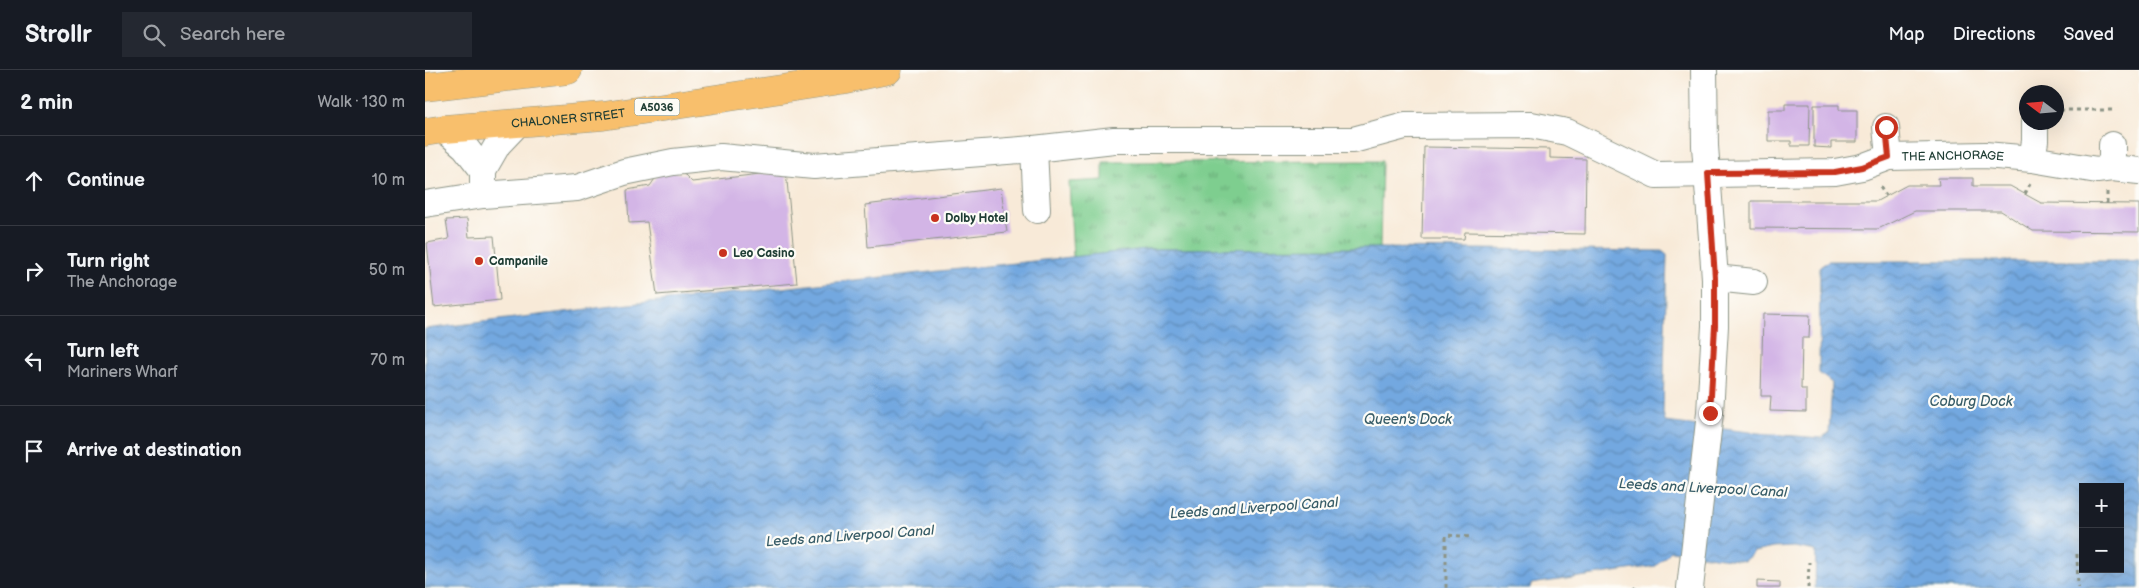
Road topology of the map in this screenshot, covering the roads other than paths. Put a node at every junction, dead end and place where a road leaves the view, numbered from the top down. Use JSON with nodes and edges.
{"nodes":[{"id":1,"x":568,"y":70,"type":"edge"},
{"id":2,"x":888,"y":70,"type":"edge"},
{"id":3,"x":1704,"y":70,"type":"edge"},
{"id":4,"x":425,"y":88,"type":"edge"},
{"id":5,"x":518,"y":123,"type":"junction"},
{"id":6,"x":1886,"y":127,"type":"dead end"},
{"id":7,"x":2035,"y":130,"type":"edge"},
{"id":8,"x":434,"y":131,"type":"edge"},
{"id":9,"x":1034,"y":149,"type":"junction"},
{"id":10,"x":1889,"y":157,"type":"junction"},
{"id":11,"x":2031,"y":159,"type":"junction"},
{"id":12,"x":2139,"y":171,"type":"edge"},
{"id":13,"x":1708,"y":173,"type":"junction"},
{"id":14,"x":483,"y":183,"type":"junction"},
{"id":15,"x":425,"y":204,"type":"edge"},
{"id":16,"x":1037,"y":210,"type":"dead end"},
{"id":17,"x":1715,"y":278,"type":"junction"},
{"id":18,"x":1754,"y":282,"type":"dead end"},
{"id":19,"x":1690,"y":583,"type":"edge"}],
"edges":[{"from":1,"to":4,"type":"highway"},
{"from":2,"to":5,"type":"highway","name":"CHALONER STREET","number":"A5036"},
{"from":3,"to":13,"type":"street"},
{"from":5,"to":8,"type":"highway","name":"CHALONER STREET","number":"A5036"},
{"from":5,"to":14,"type":"street"},
{"from":6,"to":10,"type":"street"},
{"from":7,"to":11,"type":"street"},
{"from":8,"to":14,"type":"street"},
{"from":9,"to":13,"type":"street","name":"THE ANCHORAGE"},
{"from":9,"to":14,"type":"street","name":"THE ANCHORAGE"},
{"from":9,"to":16,"type":"street"},
{"from":10,"to":11,"type":"street","name":"THE ANCHORAGE"},
{"from":10,"to":13,"type":"street","name":"THE ANCHORAGE"},
{"from":11,"to":12,"type":"street","name":"THE ANCHORAGE"},
{"from":13,"to":17,"type":"street"},
{"from":14,"to":15,"type":"street","name":"THE ANCHORAGE"},
{"from":17,"to":18,"type":"street"},
{"from":17,"to":19,"type":"street"}]}
